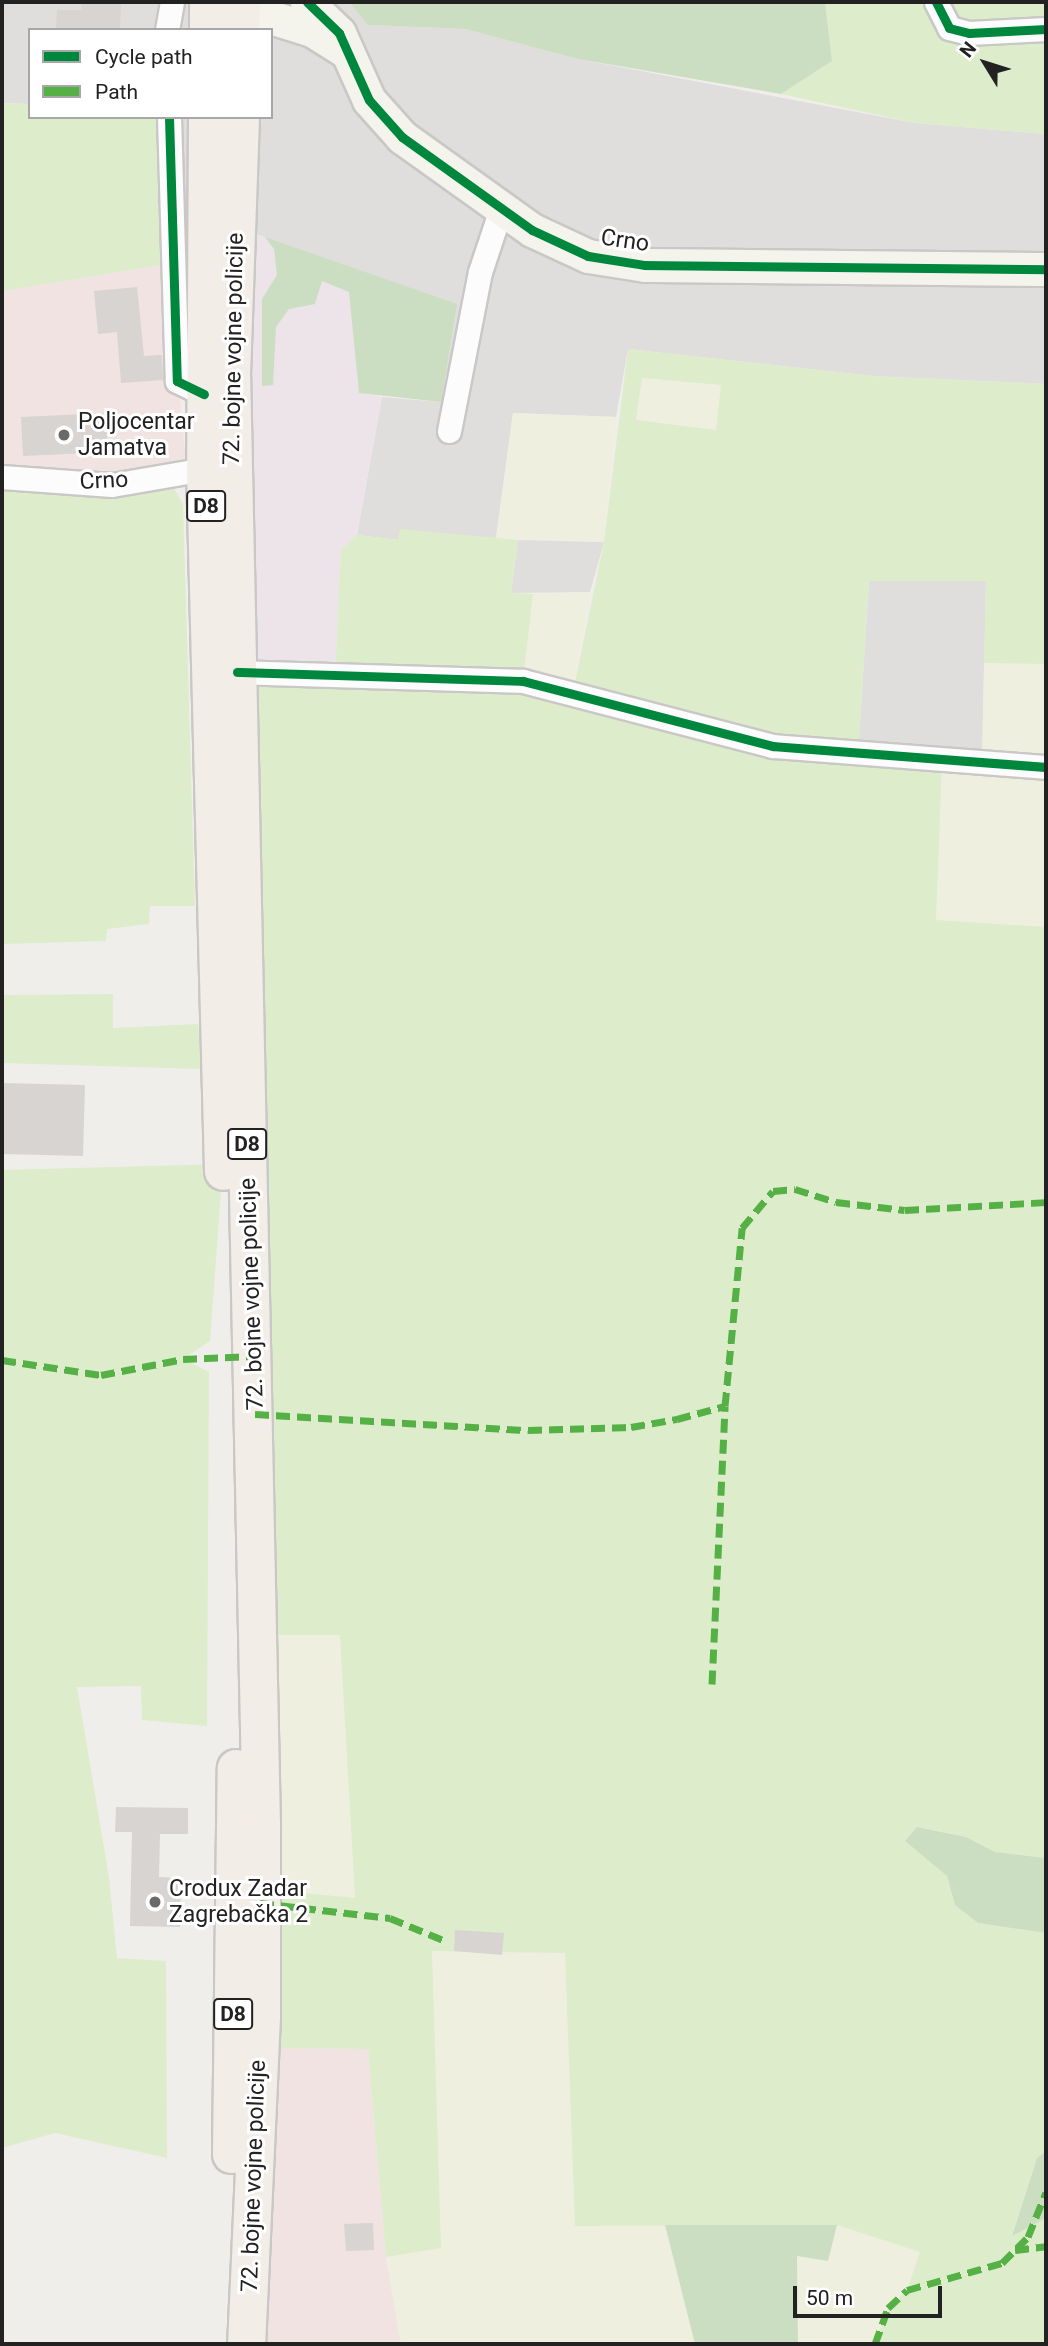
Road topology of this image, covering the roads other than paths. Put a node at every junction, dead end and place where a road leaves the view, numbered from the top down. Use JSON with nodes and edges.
{"nodes":[{"id":1,"x":172,"y":2,"type":"edge"},
{"id":2,"x":936,"y":2,"type":"edge"},
{"id":3,"x":230,"y":9,"type":"edge"},
{"id":4,"x":292,"y":23,"type":"edge"},
{"id":5,"x":167,"y":28,"type":"edge"},
{"id":6,"x":210,"y":28,"type":"edge"},
{"id":7,"x":1046,"y":29,"type":"edge"},
{"id":8,"x":169,"y":119,"type":"edge"},
{"id":9,"x":207,"y":119,"type":"edge"},
{"id":10,"x":240,"y":119,"type":"edge"},
{"id":11,"x":501,"y":209,"type":"junction"},
{"id":12,"x":1046,"y":268,"type":"edge"},
{"id":13,"x":204,"y":394,"type":"junction"},
{"id":14,"x":449,"y":431,"type":"dead end"},
{"id":15,"x":205,"y":469,"type":"junction"},
{"id":16,"x":2,"y":477,"type":"edge"},
{"id":17,"x":237,"y":672,"type":"junction"},
{"id":18,"x":1046,"y":767,"type":"edge"},
{"id":19,"x":225,"y":2344,"type":"edge"},
{"id":20,"x":246,"y":2344,"type":"edge"}],
"edges":[{"from":1,"to":5,"type":"street"},
{"from":2,"to":7,"type":"street"},
{"from":3,"to":4,"type":"street","name":"Crno"},
{"from":3,"to":6,"type":"main road"},
{"from":4,"to":11,"type":"street","name":"Crno"},
{"from":8,"to":13,"type":"street"},
{"from":9,"to":13,"type":"main road","name":"72. bojne vojne policije","number":"D8"},
{"from":10,"to":17,"type":"main road","name":"72. bojne vojne policije","number":"D8"},
{"from":11,"to":12,"type":"street","name":"Crno"},
{"from":11,"to":14,"type":"street"},
{"from":13,"to":15,"type":"main road","name":"72. bojne vojne policije","number":"D8"},
{"from":15,"to":16,"type":"street","name":"Crno"},
{"from":15,"to":19,"type":"main road","name":"72. bojne vojne policije","number":"D8"},
{"from":17,"to":18,"type":"street"},
{"from":17,"to":20,"type":"main road","name":"72. bojne vojne policije","number":"D8"}]}
